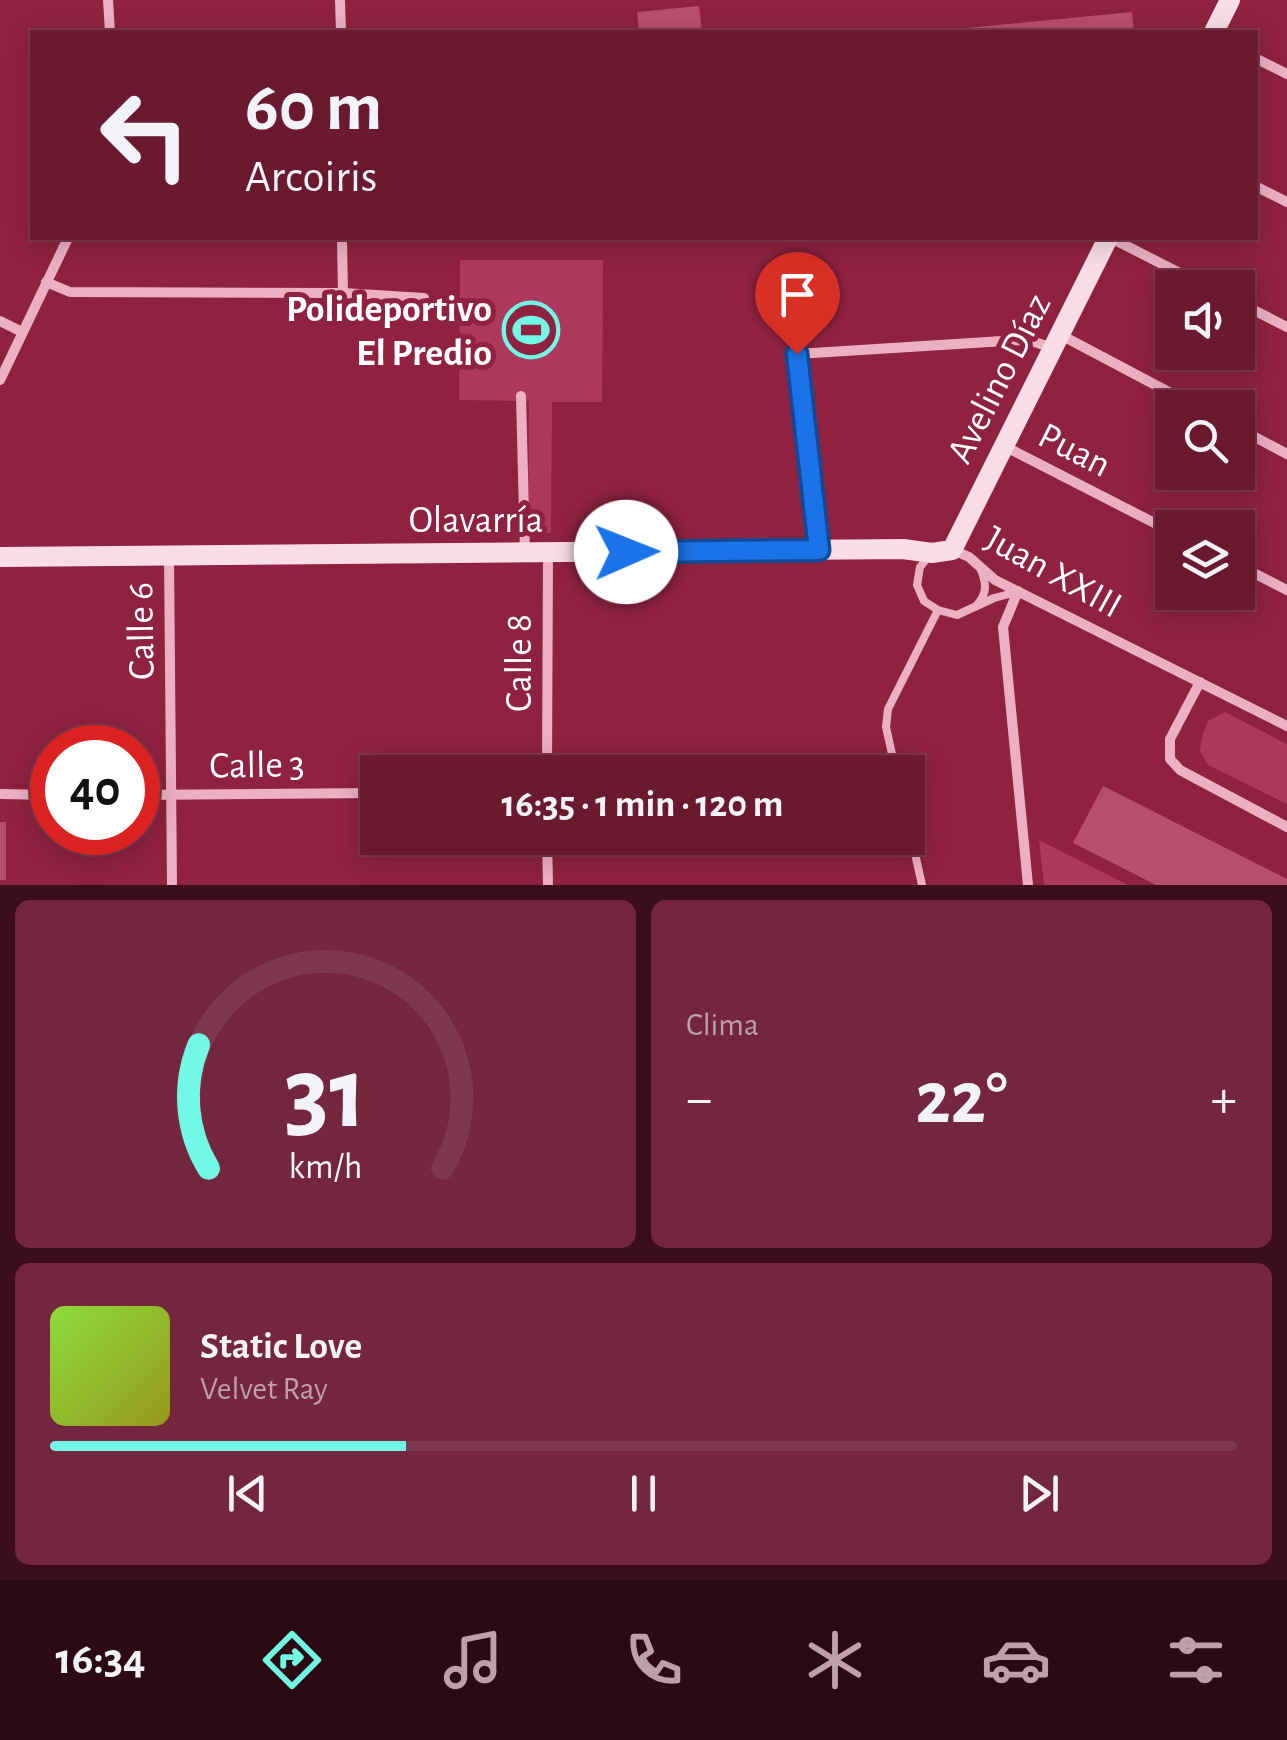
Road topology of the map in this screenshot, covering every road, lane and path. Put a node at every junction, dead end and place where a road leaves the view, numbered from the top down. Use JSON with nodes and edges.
{"nodes":[{"id":1,"x":340,"y":0,"type":"edge"},
{"id":2,"x":1230,"y":0,"type":"edge"},
{"id":3,"x":108,"y":2,"type":"edge"},
{"id":4,"x":110,"y":30,"type":"edge"},
{"id":5,"x":340,"y":30,"type":"edge"},
{"id":6,"x":1215,"y":30,"type":"edge"},
{"id":7,"x":1258,"y":60,"type":"edge"},
{"id":8,"x":1287,"y":74,"type":"edge"},
{"id":9,"x":1258,"y":188,"type":"edge"},
{"id":10,"x":1287,"y":202,"type":"edge"},
{"id":11,"x":67,"y":240,"type":"edge"},
{"id":12,"x":342,"y":240,"type":"edge"},
{"id":13,"x":1109,"y":240,"type":"edge"},
{"id":14,"x":1114,"y":240,"type":"edge"},
{"id":15,"x":1173,"y":270,"type":"edge"},
{"id":16,"x":46,"y":282,"type":"junction"},
{"id":17,"x":786,"y":288,"type":"dead end"},
{"id":18,"x":342,"y":294,"type":"junction"},
{"id":19,"x":424,"y":298,"type":"dead end"},
{"id":20,"x":1255,"y":311,"type":"edge"},
{"id":21,"x":0,"y":321,"type":"edge"},
{"id":22,"x":1287,"y":327,"type":"edge"},
{"id":23,"x":22,"y":332,"type":"junction"},
{"id":24,"x":1055,"y":341,"type":"junction"},
{"id":25,"x":797,"y":354,"type":"junction"},
{"id":26,"x":0,"y":380,"type":"edge"},
{"id":27,"x":1160,"y":390,"type":"edge"},
{"id":28,"x":521,"y":396,"type":"dead end"},
{"id":29,"x":1255,"y":437,"type":"edge"},
{"id":30,"x":1003,"y":446,"type":"junction"},
{"id":31,"x":1287,"y":454,"type":"edge"},
{"id":32,"x":1155,"y":523,"type":"edge"},
{"id":33,"x":819,"y":550,"type":"junction"},
{"id":34,"x":942,"y":551,"type":"junction"},
{"id":35,"x":525,"y":554,"type":"junction"},
{"id":36,"x":548,"y":554,"type":"junction"},
{"id":37,"x":169,"y":556,"type":"junction"},
{"id":38,"x":0,"y":557,"type":"edge"},
{"id":39,"x":981,"y":570,"type":"junction"},
{"id":40,"x":1255,"y":574,"type":"edge"},
{"id":41,"x":1287,"y":590,"type":"edge"},
{"id":42,"x":1018,"y":591,"type":"junction"},
{"id":43,"x":972,"y":609,"type":"junction"},
{"id":44,"x":938,"y":610,"type":"junction"},
{"id":45,"x":1200,"y":682,"type":"junction"},
{"id":46,"x":1287,"y":726,"type":"edge"},
{"id":47,"x":547,"y":755,"type":"edge"},
{"id":48,"x":892,"y":755,"type":"edge"},
{"id":49,"x":360,"y":793,"type":"edge"},
{"id":50,"x":0,"y":794,"type":"edge"},
{"id":51,"x":30,"y":795,"type":"edge"},
{"id":52,"x":160,"y":795,"type":"edge"},
{"id":53,"x":173,"y":795,"type":"junction"},
{"id":54,"x":1287,"y":827,"type":"edge"},
{"id":55,"x":547,"y":855,"type":"edge"},
{"id":56,"x":915,"y":855,"type":"edge"},
{"id":57,"x":172,"y":885,"type":"edge"},
{"id":58,"x":548,"y":885,"type":"edge"},
{"id":59,"x":922,"y":885,"type":"edge"},
{"id":60,"x":1028,"y":885,"type":"edge"}],
"edges":[{"from":1,"to":5,"type":"street"},
{"from":2,"to":6,"type":"street"},
{"from":3,"to":4,"type":"street"},
{"from":7,"to":8,"type":"street"},
{"from":9,"to":10,"type":"street"},
{"from":11,"to":16,"type":"street"},
{"from":12,"to":18,"type":"street"},
{"from":13,"to":24,"type":"street","name":"Avelino Díaz"},
{"from":14,"to":15,"type":"street"},
{"from":16,"to":18,"type":"street"},
{"from":16,"to":23,"type":"street"},
{"from":17,"to":25,"type":"street"},
{"from":18,"to":19,"type":"street"},
{"from":20,"to":22,"type":"street"},
{"from":21,"to":23,"type":"street"},
{"from":23,"to":26,"type":"street"},
{"from":24,"to":25,"type":"street"},
{"from":24,"to":27,"type":"street"},
{"from":24,"to":30,"type":"street","name":"Avelino Díaz"},
{"from":25,"to":33,"type":"street"},
{"from":28,"to":35,"type":"street"},
{"from":29,"to":31,"type":"street"},
{"from":30,"to":32,"type":"street","name":"Puan"},
{"from":30,"to":34,"type":"street","name":"Avelino Díaz"},
{"from":33,"to":34,"type":"street","name":"Olavarría"},
{"from":33,"to":36,"type":"street","name":"Olavarría"},
{"from":34,"to":39,"type":"street","name":"Juan XXIII"},
{"from":34,"to":44,"type":"lane"},
{"from":35,"to":36,"type":"street","name":"Olavarría"},
{"from":35,"to":37,"type":"street","name":"Olavarría"},
{"from":36,"to":47,"type":"street","name":"Calle 8"},
{"from":37,"to":38,"type":"street","name":"Olavarría"},
{"from":37,"to":53,"type":"street","name":"Calle 6"},
{"from":39,"to":42,"type":"street","name":"Juan XXIII"},
{"from":39,"to":43,"type":"lane"},
{"from":40,"to":41,"type":"street"},
{"from":42,"to":43,"type":"lane"},
{"from":42,"to":45,"type":"street","name":"Juan XXIII"},
{"from":42,"to":60,"type":"street"},
{"from":43,"to":44,"type":"lane"},
{"from":44,"to":48,"type":"lane"},
{"from":45,"to":46,"type":"street","name":"Juan XXIII"},
{"from":45,"to":54,"type":"street"},
{"from":49,"to":53,"type":"street","name":"Calle 3"},
{"from":50,"to":51,"type":"street"},
{"from":52,"to":53,"type":"street","name":"Calle 3"},
{"from":53,"to":57,"type":"street","name":"Calle 6"},
{"from":55,"to":58,"type":"street"},
{"from":56,"to":59,"type":"lane"}]}
